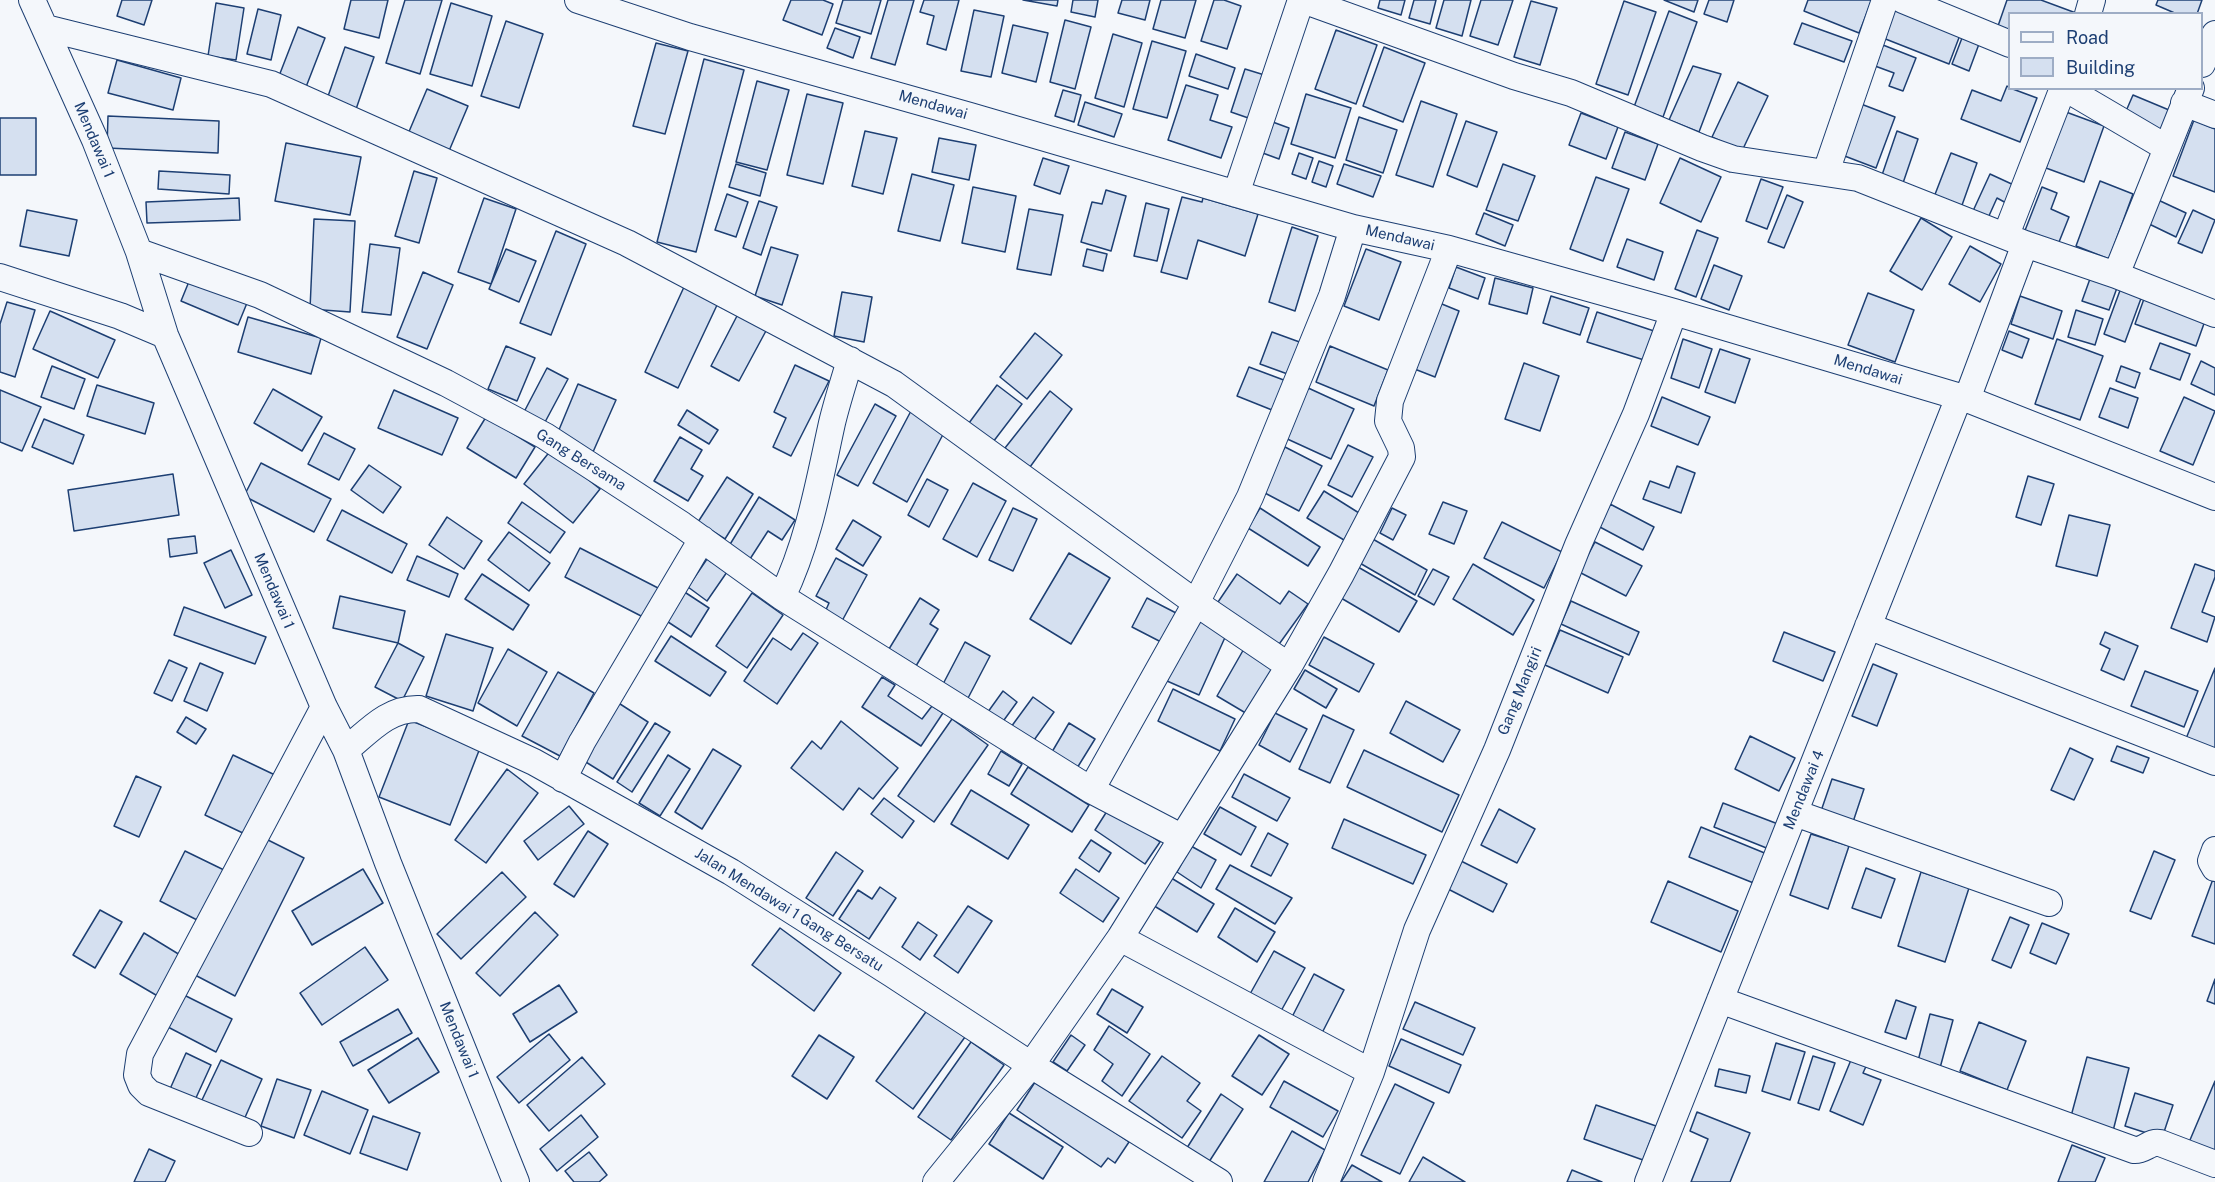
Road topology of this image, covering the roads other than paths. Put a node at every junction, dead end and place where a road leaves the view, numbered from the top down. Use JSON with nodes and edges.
{"nodes":[{"id":1,"x":32,"y":0,"type":"edge"},
{"id":2,"x":578,"y":0,"type":"edge"},
{"id":3,"x":1302,"y":0,"type":"edge"},
{"id":4,"x":1885,"y":0,"type":"edge"},
{"id":5,"x":1903,"y":0,"type":"edge"},
{"id":6,"x":45,"y":28,"type":"junction"},
{"id":7,"x":2215,"y":34,"type":"edge"},
{"id":8,"x":2008,"y":43,"type":"edge"},
{"id":9,"x":2203,"y":62,"type":"edge"},
{"id":10,"x":2063,"y":90,"type":"edge"},
{"id":11,"x":2067,"y":90,"type":"edge"},
{"id":12,"x":2187,"y":96,"type":"edge"},
{"id":13,"x":2215,"y":115,"type":"edge"},
{"id":14,"x":2167,"y":148,"type":"junction"},
{"id":15,"x":1826,"y":172,"type":"junction"},
{"id":16,"x":1236,"y":194,"type":"junction"},
{"id":17,"x":1353,"y":228,"type":"junction"},
{"id":18,"x":2016,"y":239,"type":"junction"},
{"id":19,"x":1449,"y":249,"type":"junction"},
{"id":20,"x":139,"y":252,"type":"junction"},
{"id":21,"x":2116,"y":275,"type":"junction"},
{"id":22,"x":0,"y":277,"type":"edge"},
{"id":23,"x":1674,"y":312,"type":"junction"},
{"id":24,"x":2215,"y":314,"type":"edge"},
{"id":25,"x":165,"y":335,"type":"junction"},
{"id":26,"x":850,"y":360,"type":"junction"},
{"id":27,"x":1963,"y":398,"type":"junction"},
{"id":28,"x":2215,"y":497,"type":"edge"},
{"id":29,"x":702,"y":539,"type":"junction"},
{"id":30,"x":782,"y":597,"type":"junction"},
{"id":31,"x":1196,"y":603,"type":"junction"},
{"id":32,"x":1868,"y":626,"type":"junction"},
{"id":33,"x":1289,"y":666,"type":"junction"},
{"id":34,"x":324,"y":707,"type":"junction"},
{"id":35,"x":346,"y":750,"type":"junction"},
{"id":36,"x":2215,"y":762,"type":"edge"},
{"id":37,"x":563,"y":779,"type":"junction"},
{"id":38,"x":1091,"y":790,"type":"junction"},
{"id":39,"x":1795,"y":813,"type":"junction"},
{"id":40,"x":1181,"y":837,"type":"junction"},
{"id":41,"x":2215,"y":850,"type":"edge"},
{"id":42,"x":2215,"y":868,"type":"edge"},
{"id":43,"x":2049,"y":903,"type":"dead end"},
{"id":44,"x":1120,"y":938,"type":"junction"},
{"id":45,"x":1720,"y":1000,"type":"junction"},
{"id":46,"x":1031,"y":1065,"type":"junction"},
{"id":47,"x":1371,"y":1072,"type":"junction"},
{"id":48,"x":249,"y":1133,"type":"dead end"},
{"id":49,"x":2215,"y":1164,"type":"edge"},
{"id":50,"x":516,"y":1182,"type":"edge"},
{"id":51,"x":936,"y":1182,"type":"edge"},
{"id":52,"x":1219,"y":1182,"type":"edge"},
{"id":53,"x":1326,"y":1182,"type":"edge"},
{"id":54,"x":1648,"y":1182,"type":"edge"}],
"edges":[{"from":1,"to":6,"type":"street","name":"Mendawai 1"},
{"from":2,"to":16,"type":"street","name":"Mendawai"},
{"from":3,"to":15,"type":"street"},
{"from":3,"to":16,"type":"street"},
{"from":4,"to":15,"type":"street"},
{"from":5,"to":8,"type":"street"},
{"from":6,"to":20,"type":"street","name":"Mendawai 1"},
{"from":6,"to":26,"type":"street"},
{"from":7,"to":9,"type":"street"},
{"from":10,"to":18,"type":"street","name":"Mendawai 4"},
{"from":11,"to":14,"type":"street"},
{"from":12,"to":13,"type":"street"},
{"from":12,"to":14,"type":"street"},
{"from":14,"to":21,"type":"street"},
{"from":15,"to":18,"type":"street"},
{"from":16,"to":17,"type":"street","name":"Mendawai"},
{"from":17,"to":19,"type":"street","name":"Mendawai"},
{"from":17,"to":31,"type":"street"},
{"from":18,"to":21,"type":"street"},
{"from":18,"to":27,"type":"street","name":"Mendawai 4"},
{"from":19,"to":23,"type":"street","name":"Mendawai"},
{"from":19,"to":33,"type":"street"},
{"from":20,"to":25,"type":"street","name":"Mendawai 1"},
{"from":20,"to":29,"type":"street","name":"Gang Bersama"},
{"from":21,"to":24,"type":"street"},
{"from":22,"to":25,"type":"street"},
{"from":23,"to":27,"type":"street","name":"Mendawai"},
{"from":23,"to":47,"type":"street","name":"Gang Mangiri"},
{"from":25,"to":34,"type":"street","name":"Mendawai 1"},
{"from":26,"to":30,"type":"street"},
{"from":26,"to":31,"type":"street"},
{"from":27,"to":28,"type":"street","name":"Mendawai"},
{"from":27,"to":32,"type":"street","name":"Mendawai 4"},
{"from":29,"to":30,"type":"street","name":"Gang Bersama"},
{"from":29,"to":37,"type":"street"},
{"from":30,"to":38,"type":"street","name":"Gang Bersama"},
{"from":31,"to":33,"type":"street"},
{"from":31,"to":38,"type":"street"},
{"from":32,"to":36,"type":"street"},
{"from":32,"to":39,"type":"street","name":"Mendawai 4"},
{"from":33,"to":40,"type":"street"},
{"from":34,"to":35,"type":"street","name":"Mendawai 1"},
{"from":34,"to":48,"type":"street"},
{"from":35,"to":37,"type":"street","name":"Jalan Mendawai 1 Gang Bersatu"},
{"from":35,"to":50,"type":"street","name":"Mendawai 1"},
{"from":37,"to":46,"type":"street","name":"Jalan Mendawai 1 Gang Bersatu"},
{"from":38,"to":40,"type":"street","name":"Gang Bersama"},
{"from":39,"to":43,"type":"street"},
{"from":39,"to":45,"type":"street","name":"Mendawai 4"},
{"from":40,"to":44,"type":"street"},
{"from":41,"to":42,"type":"street"},
{"from":44,"to":46,"type":"street"},
{"from":44,"to":47,"type":"street"},
{"from":45,"to":49,"type":"street"},
{"from":45,"to":54,"type":"street","name":"Mendawai 4"},
{"from":46,"to":51,"type":"street"},
{"from":46,"to":52,"type":"street","name":"Jalan Mendawai 1 Gang Bersatu"},
{"from":47,"to":53,"type":"street","name":"Gang Mangiri"}]}
